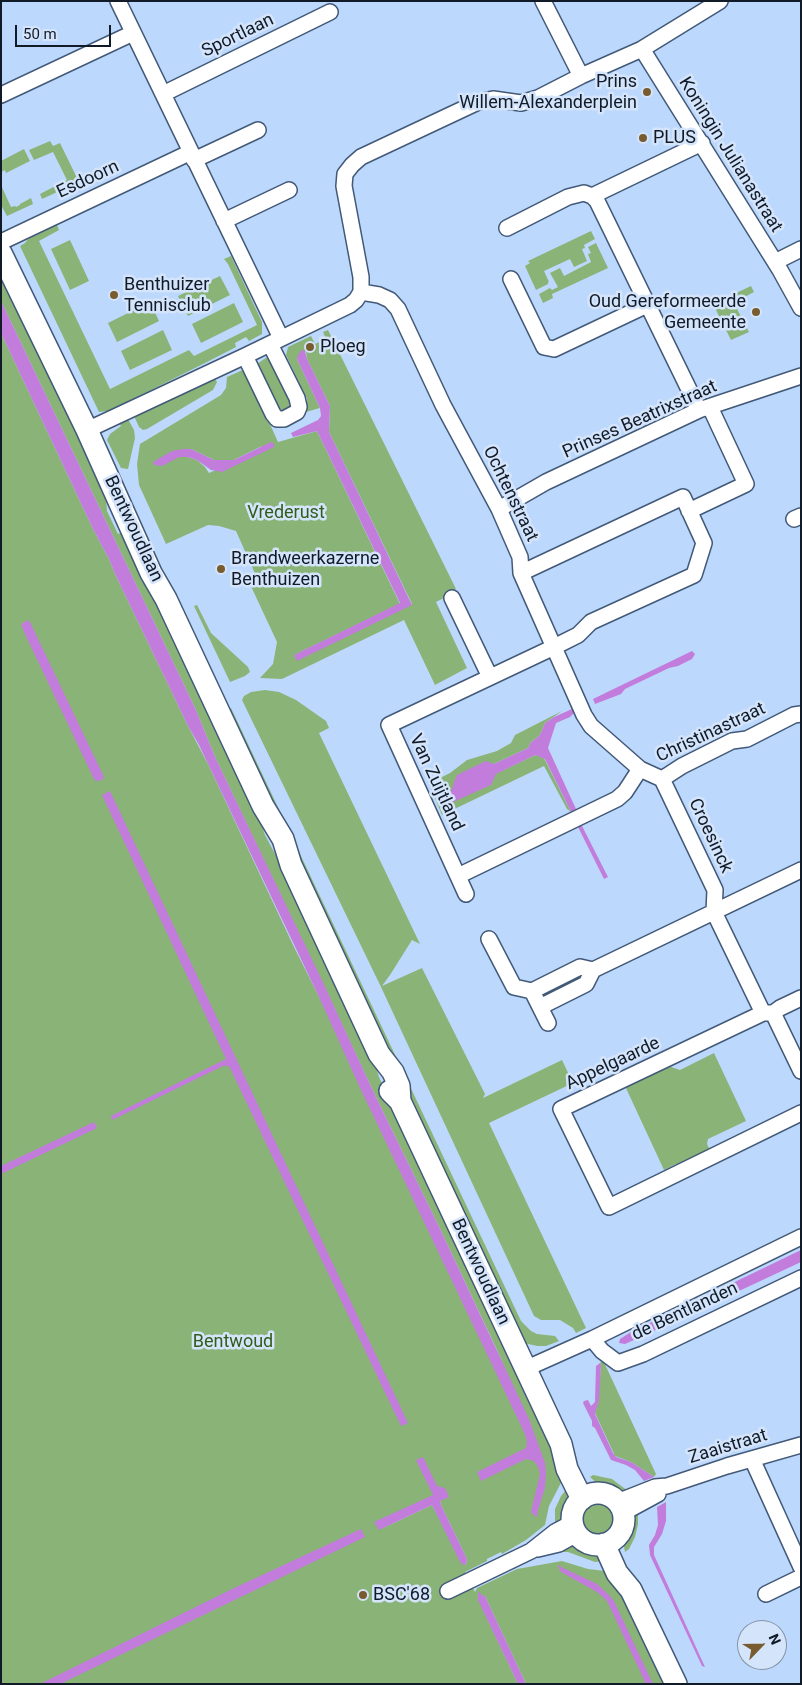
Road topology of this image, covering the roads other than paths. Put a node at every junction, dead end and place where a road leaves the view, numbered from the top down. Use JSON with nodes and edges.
{"nodes":[{"id":1,"x":118,"y":1,"type":"edge"},
{"id":2,"x":543,"y":1,"type":"edge"},
{"id":3,"x":720,"y":1,"type":"edge"},
{"id":4,"x":330,"y":12,"type":"dead end"},
{"id":5,"x":133,"y":33,"type":"junction"},
{"id":6,"x":642,"y":49,"type":"junction"},
{"id":7,"x":581,"y":76,"type":"junction"},
{"id":8,"x":163,"y":94,"type":"junction"},
{"id":9,"x":1,"y":95,"type":"edge"},
{"id":10,"x":258,"y":130,"type":"dead end"},
{"id":11,"x":702,"y":143,"type":"junction"},
{"id":12,"x":192,"y":156,"type":"junction"},
{"id":13,"x":289,"y":190,"type":"dead end"},
{"id":14,"x":592,"y":196,"type":"junction"},
{"id":15,"x":224,"y":221,"type":"junction"},
{"id":16,"x":507,"y":228,"type":"dead end"},
{"id":17,"x":1,"y":242,"type":"edge"},
{"id":18,"x":801,"y":249,"type":"edge"},
{"id":19,"x":1,"y":253,"type":"edge"},
{"id":20,"x":775,"y":262,"type":"junction"},
{"id":21,"x":511,"y":279,"type":"dead end"},
{"id":22,"x":360,"y":292,"type":"junction"},
{"id":23,"x":647,"y":305,"type":"junction"},
{"id":24,"x":801,"y":308,"type":"edge"},
{"id":25,"x":275,"y":341,"type":"junction"},
{"id":26,"x":245,"y":356,"type":"junction"},
{"id":27,"x":801,"y":376,"type":"edge"},
{"id":28,"x":705,"y":409,"type":"junction"},
{"id":29,"x":87,"y":430,"type":"junction"},
{"id":30,"x":686,"y":504,"type":"junction"},
{"id":31,"x":499,"y":509,"type":"junction"},
{"id":32,"x":521,"y":574,"type":"junction"},
{"id":33,"x":452,"y":598,"type":"dead end"},
{"id":34,"x":554,"y":648,"type":"junction"},
{"id":35,"x":490,"y":677,"type":"junction"},
{"id":36,"x":801,"y":714,"type":"edge"},
{"id":37,"x":640,"y":769,"type":"junction"},
{"id":38,"x":662,"y":779,"type":"junction"},
{"id":39,"x":801,"y":870,"type":"edge"},
{"id":40,"x":458,"y":876,"type":"junction"},
{"id":41,"x":466,"y":894,"type":"dead end"},
{"id":42,"x":714,"y":912,"type":"junction"},
{"id":43,"x":489,"y":938,"type":"dead end"},
{"id":44,"x":594,"y":970,"type":"junction"},
{"id":45,"x":532,"y":991,"type":"junction"},
{"id":46,"x":801,"y":998,"type":"edge"},
{"id":47,"x":540,"y":1007,"type":"junction"},
{"id":48,"x":768,"y":1013,"type":"junction"},
{"id":49,"x":548,"y":1023,"type":"dead end"},
{"id":50,"x":801,"y":1071,"type":"edge"},
{"id":51,"x":801,"y":1112,"type":"edge"},
{"id":52,"x":801,"y":1237,"type":"edge"},
{"id":53,"x":801,"y":1278,"type":"edge"},
{"id":54,"x":592,"y":1338,"type":"junction"},
{"id":55,"x":525,"y":1369,"type":"junction"},
{"id":56,"x":801,"y":1445,"type":"edge"},
{"id":57,"x":752,"y":1459,"type":"junction"},
{"id":58,"x":588,"y":1496,"type":"junction"},
{"id":59,"x":620,"y":1507,"type":"junction"},
{"id":60,"x":575,"y":1529,"type":"junction"},
{"id":61,"x":609,"y":1542,"type":"junction"},
{"id":62,"x":801,"y":1567,"type":"edge"},
{"id":63,"x":801,"y":1577,"type":"edge"},
{"id":64,"x":448,"y":1591,"type":"dead end"},
{"id":65,"x":766,"y":1594,"type":"dead end"},
{"id":66,"x":676,"y":1684,"type":"edge"}],
"edges":[{"from":1,"to":5,"type":"street"},
{"from":2,"to":7,"type":"street"},
{"from":3,"to":6,"type":"street"},
{"from":4,"to":8,"type":"street","name":"Sportlaan"},
{"from":5,"to":8,"type":"street"},
{"from":5,"to":9,"type":"street"},
{"from":6,"to":7,"type":"street"},
{"from":6,"to":11,"type":"street","name":"Koningin Julianastraat"},
{"from":7,"to":22,"type":"street"},
{"from":8,"to":12,"type":"street"},
{"from":10,"to":12,"type":"street","name":"Esdoorn"},
{"from":11,"to":14,"type":"street"},
{"from":11,"to":20,"type":"street","name":"Koningin Julianastraat"},
{"from":12,"to":15,"type":"street"},
{"from":12,"to":17,"type":"street","name":"Esdoorn"},
{"from":13,"to":15,"type":"street"},
{"from":14,"to":16,"type":"street"},
{"from":14,"to":23,"type":"street"},
{"from":15,"to":25,"type":"street"},
{"from":18,"to":20,"type":"street"},
{"from":19,"to":29,"type":"main road","name":"Bentwoudlaan"},
{"from":20,"to":24,"type":"street","name":"Koningin Julianastraat"},
{"from":21,"to":23,"type":"street"},
{"from":22,"to":25,"type":"street"},
{"from":22,"to":31,"type":"street","name":"Ochtenstraat"},
{"from":23,"to":28,"type":"street"},
{"from":25,"to":26,"type":"street"},
{"from":25,"to":26,"type":"street"},
{"from":26,"to":29,"type":"street"},
{"from":27,"to":28,"type":"street","name":"Prinses Beatrixstraat"},
{"from":28,"to":30,"type":"street","name":"Ochtenstraat"},
{"from":28,"to":31,"type":"street","name":"Prinses Beatrixstraat"},
{"from":29,"to":55,"type":"main road","name":"Bentwoudlaan"},
{"from":30,"to":32,"type":"street","name":"Ochtenstraat"},
{"from":30,"to":34,"type":"street","name":"Van Zuijtland"},
{"from":31,"to":32,"type":"street","name":"Ochtenstraat"},
{"from":32,"to":34,"type":"street","name":"Christinastraat"},
{"from":33,"to":35,"type":"street"},
{"from":34,"to":35,"type":"street","name":"Van Zuijtland"},
{"from":34,"to":37,"type":"street","name":"Christinastraat"},
{"from":35,"to":40,"type":"street","name":"Van Zuijtland"},
{"from":36,"to":38,"type":"street","name":"Christinastraat"},
{"from":37,"to":38,"type":"street","name":"Christinastraat"},
{"from":37,"to":40,"type":"street"},
{"from":38,"to":42,"type":"street","name":"Croesinck"},
{"from":39,"to":42,"type":"street"},
{"from":40,"to":41,"type":"street","name":"Van Zuijtland"},
{"from":42,"to":44,"type":"street"},
{"from":42,"to":48,"type":"street","name":"Croesinck"},
{"from":43,"to":45,"type":"street"},
{"from":44,"to":45,"type":"street"},
{"from":44,"to":47,"type":"street"},
{"from":45,"to":47,"type":"street"},
{"from":46,"to":48,"type":"street"},
{"from":47,"to":49,"type":"street"},
{"from":48,"to":50,"type":"street","name":"Croesinck"},
{"from":48,"to":51,"type":"street","name":"Appelgaarde"},
{"from":52,"to":54,"type":"street","name":"de Bentlanden"},
{"from":53,"to":54,"type":"street","name":"de Bentlanden"},
{"from":54,"to":55,"type":"street","name":"de Bentlanden"},
{"from":55,"to":58,"type":"main road","name":"Bentwoudlaan"},
{"from":56,"to":57,"type":"street","name":"Zaaistraat"},
{"from":57,"to":59,"type":"street","name":"Zaaistraat"},
{"from":57,"to":62,"type":"street"},
{"from":58,"to":59,"type":"main road"},
{"from":58,"to":60,"type":"main road"},
{"from":59,"to":61,"type":"main road"},
{"from":60,"to":61,"type":"main road"},
{"from":60,"to":64,"type":"street"},
{"from":61,"to":66,"type":"main road"},
{"from":63,"to":65,"type":"street"}]}
